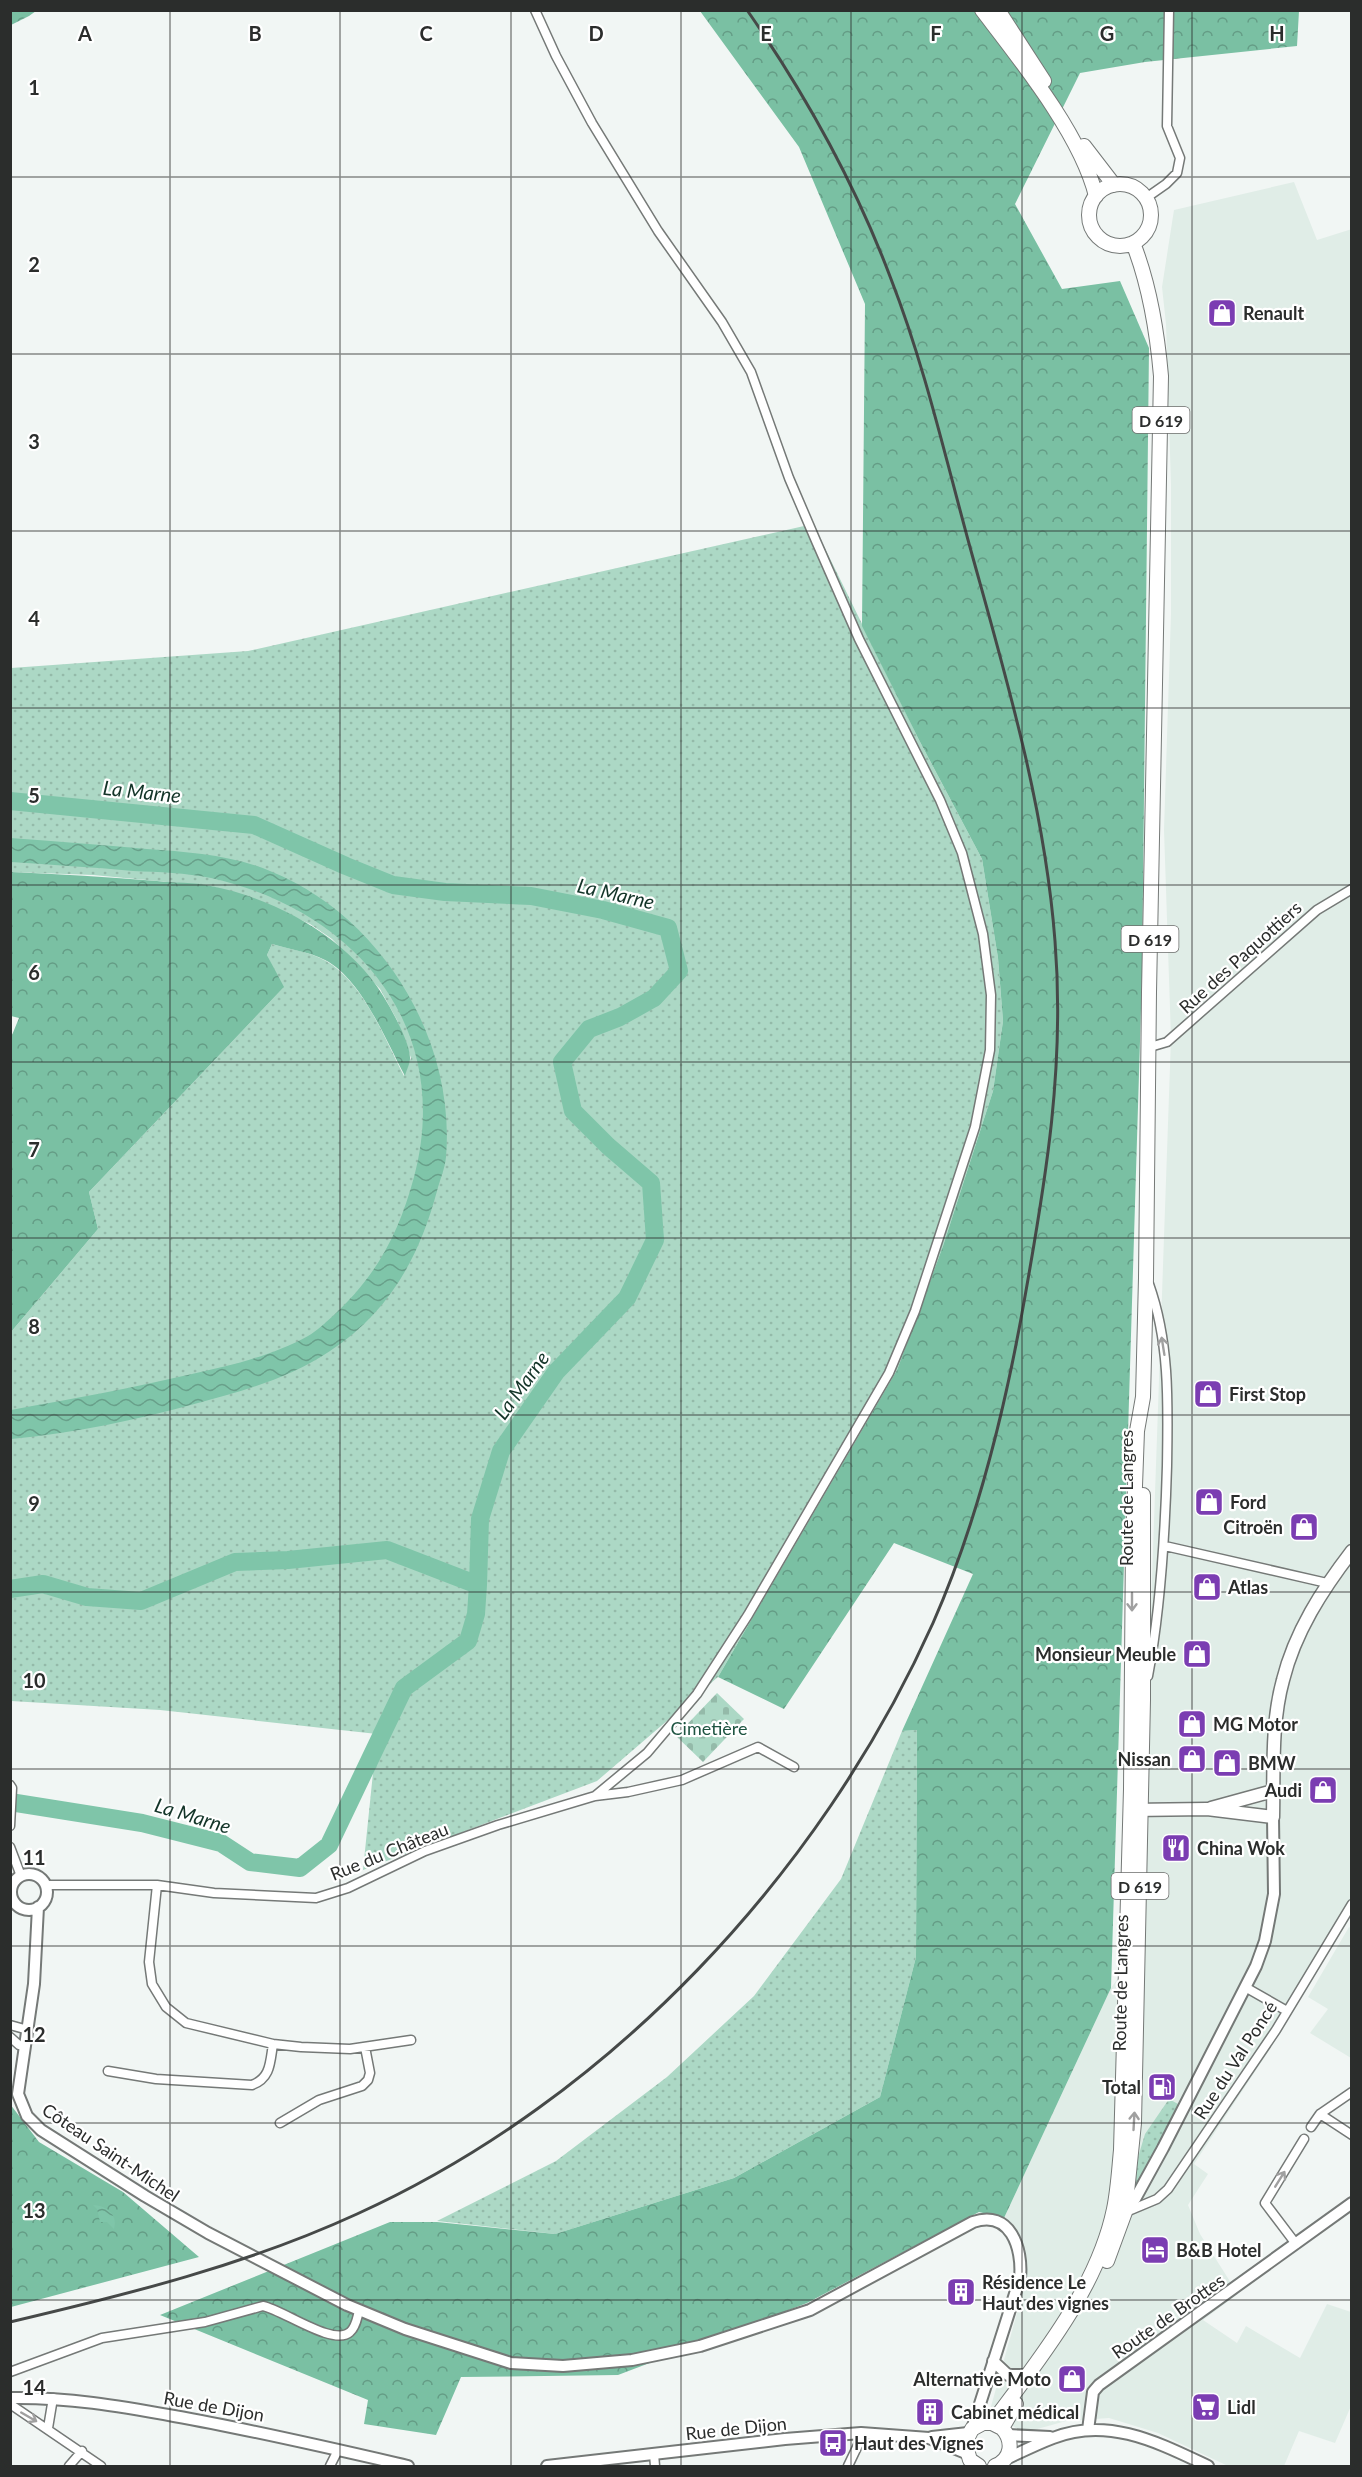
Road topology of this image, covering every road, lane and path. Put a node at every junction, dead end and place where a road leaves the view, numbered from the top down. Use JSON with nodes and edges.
{"nodes":[{"id":1,"x":535,"y":10,"type":"edge"},
{"id":2,"x":982,"y":10,"type":"edge"},
{"id":3,"x":998,"y":10,"type":"edge"},
{"id":4,"x":1168,"y":10,"type":"edge"},
{"id":5,"x":1114,"y":185,"type":"junction"},
{"id":6,"x":1096,"y":196,"type":"junction"},
{"id":7,"x":1146,"y":198,"type":"junction"},
{"id":8,"x":1133,"y":243,"type":"junction"},
{"id":9,"x":1352,"y":890,"type":"edge"},
{"id":10,"x":1150,"y":1047,"type":"junction"},
{"id":11,"x":1146,"y":1278,"type":"junction"},
{"id":12,"x":1143,"y":1397,"type":"junction"},
{"id":13,"x":1165,"y":1546,"type":"junction"},
{"id":14,"x":1352,"y":1551,"type":"edge"},
{"id":15,"x":1327,"y":1583,"type":"junction"},
{"id":16,"x":1143,"y":1700,"type":"junction"},
{"id":17,"x":794,"y":1767,"type":"dead end"},
{"id":18,"x":11,"y":1786,"type":"edge"},
{"id":19,"x":1273,"y":1791,"type":"junction"},
{"id":20,"x":596,"y":1796,"type":"junction"},
{"id":21,"x":1207,"y":1809,"type":"junction"},
{"id":22,"x":1136,"y":1810,"type":"junction"},
{"id":23,"x":11,"y":1813,"type":"edge"},
{"id":24,"x":1273,"y":1817,"type":"junction"},
{"id":25,"x":10,"y":1826,"type":"edge"},
{"id":26,"x":10,"y":1847,"type":"edge"},
{"id":27,"x":21,"y":1876,"type":"junction"},
{"id":28,"x":46,"y":1885,"type":"junction"},
{"id":29,"x":157,"y":1885,"type":"junction"},
{"id":30,"x":1352,"y":1904,"type":"edge"},
{"id":31,"x":14,"y":1906,"type":"edge"},
{"id":32,"x":39,"y":1907,"type":"junction"},
{"id":33,"x":1245,"y":1987,"type":"junction"},
{"id":34,"x":1287,"y":2011,"type":"junction"},
{"id":35,"x":10,"y":2025,"type":"edge"},
{"id":36,"x":28,"y":2030,"type":"junction"},
{"id":37,"x":10,"y":2037,"type":"edge"},
{"id":38,"x":411,"y":2040,"type":"dead end"},
{"id":39,"x":273,"y":2044,"type":"junction"},
{"id":40,"x":25,"y":2047,"type":"junction"},
{"id":41,"x":365,"y":2047,"type":"junction"},
{"id":42,"x":108,"y":2071,"type":"dead end"},
{"id":43,"x":1352,"y":2092,"type":"edge"},
{"id":44,"x":1320,"y":2114,"type":"junction"},
{"id":45,"x":280,"y":2123,"type":"dead end"},
{"id":46,"x":1311,"y":2127,"type":"dead end"},
{"id":47,"x":1352,"y":2134,"type":"edge"},
{"id":48,"x":1304,"y":2139,"type":"dead end"},
{"id":49,"x":1352,"y":2203,"type":"edge"},
{"id":50,"x":1125,"y":2212,"type":"junction"},
{"id":51,"x":1296,"y":2244,"type":"junction"},
{"id":52,"x":359,"y":2311,"type":"junction"},
{"id":53,"x":993,"y":2361,"type":"junction"},
{"id":54,"x":10,"y":2372,"type":"edge"},
{"id":55,"x":1027,"y":2375,"type":"junction"},
{"id":56,"x":10,"y":2398,"type":"edge"},
{"id":57,"x":53,"y":2398,"type":"junction"},
{"id":58,"x":980,"y":2403,"type":"junction"},
{"id":59,"x":10,"y":2404,"type":"edge"},
{"id":60,"x":997,"y":2427,"type":"junction"},
{"id":61,"x":48,"y":2428,"type":"junction"},
{"id":62,"x":1088,"y":2430,"type":"junction"},
{"id":63,"x":970,"y":2431,"type":"junction"},
{"id":64,"x":861,"y":2433,"type":"junction"},
{"id":65,"x":1053,"y":2437,"type":"junction"},
{"id":66,"x":929,"y":2438,"type":"junction"},
{"id":67,"x":338,"y":2450,"type":"junction"},
{"id":68,"x":82,"y":2451,"type":"junction"},
{"id":69,"x":654,"y":2454,"type":"junction"},
{"id":70,"x":967,"y":2459,"type":"edge"},
{"id":71,"x":1000,"y":2463,"type":"edge"},
{"id":72,"x":69,"y":2466,"type":"edge"},
{"id":73,"x":101,"y":2466,"type":"edge"},
{"id":74,"x":330,"y":2466,"type":"edge"},
{"id":75,"x":408,"y":2466,"type":"edge"},
{"id":76,"x":547,"y":2466,"type":"edge"},
{"id":77,"x":655,"y":2466,"type":"edge"},
{"id":78,"x":848,"y":2466,"type":"edge"},
{"id":79,"x":979,"y":2466,"type":"edge"},
{"id":80,"x":1208,"y":2466,"type":"edge"}],
"edges":[{"from":1,"to":20,"type":"street"},
{"from":2,"to":6,"type":"main road"},
{"from":3,"to":5,"type":"main road"},
{"from":4,"to":7,"type":"street"},
{"from":5,"to":6,"type":"main road"},
{"from":5,"to":7,"type":"main road"},
{"from":6,"to":8,"type":"main road"},
{"from":7,"to":8,"type":"main road"},
{"from":8,"to":10,"type":"main road","number":"D 619"},
{"from":9,"to":10,"type":"street","name":"Rue des Paquottiers"},
{"from":10,"to":11,"type":"main road","number":"D 619"},
{"from":11,"to":12,"type":"main road","number":"D 619"},
{"from":13,"to":11,"type":"street","one_way":true},
{"from":12,"to":16,"type":"main road","name":"Route de Langres","number":"D 619"},
{"from":12,"to":22,"type":"main road","number":"D 619","one_way":true},
{"from":13,"to":15,"type":"street"},
{"from":13,"to":16,"type":"street"},
{"from":14,"to":15,"type":"main road"},
{"from":15,"to":19,"type":"main road"},
{"from":16,"to":22,"type":"main road","name":"Route de Langres","number":"D 619"},
{"from":17,"to":20,"type":"street"},
{"from":18,"to":23,"type":"street"},
{"from":19,"to":21,"type":"main road"},
{"from":19,"to":24,"type":"main road"},
{"from":20,"to":29,"type":"street","name":"Rue du Château"},
{"from":21,"to":22,"type":"main road"},
{"from":21,"to":24,"type":"main road"},
{"from":50,"to":22,"type":"main road","name":"Route de Langres","number":"D 619","one_way":true},
{"from":22,"to":55,"type":"main road","number":"D 619"},
{"from":23,"to":25,"type":"street"},
{"from":24,"to":33,"type":"street"},
{"from":26,"to":27,"type":"street"},
{"from":27,"to":28,"type":"street"},
{"from":27,"to":31,"type":"street"},
{"from":28,"to":29,"type":"street","name":"Rue du Château"},
{"from":28,"to":32,"type":"street"},
{"from":29,"to":39,"type":"street"},
{"from":30,"to":34,"type":"street","name":"Rue du Val Poncé"},
{"from":31,"to":32,"type":"street"},
{"from":32,"to":36,"type":"street","name":"Côteau Saint-Michel"},
{"from":33,"to":34,"type":"street"},
{"from":33,"to":50,"type":"street"},
{"from":34,"to":50,"type":"street","name":"Rue du Val Poncé"},
{"from":35,"to":36,"type":"street"},
{"from":36,"to":40,"type":"street","name":"Côteau Saint-Michel"},
{"from":37,"to":40,"type":"street"},
{"from":38,"to":41,"type":"street"},
{"from":39,"to":41,"type":"street"},
{"from":39,"to":42,"type":"street"},
{"from":40,"to":52,"type":"street","name":"Côteau Saint-Michel"},
{"from":41,"to":45,"type":"street"},
{"from":43,"to":44,"type":"street"},
{"from":44,"to":46,"type":"street"},
{"from":44,"to":47,"type":"street"},
{"from":51,"to":48,"type":"street","one_way":true},
{"from":49,"to":51,"type":"street","name":"Route de Brottes"},
{"from":50,"to":60,"type":"main road","name":"Route de Langres","number":"D 619"},
{"from":51,"to":62,"type":"street","name":"Route de Brottes"},
{"from":52,"to":53,"type":"street","name":"Côteau Saint-Michel"},
{"from":52,"to":54,"type":"street"},
{"from":53,"to":55,"type":"street"},
{"from":53,"to":58,"type":"street"},
{"from":55,"to":60,"type":"main road","number":"D 619"},
{"from":56,"to":57,"type":"street","name":"Rue de Dijon"},
{"from":57,"to":61,"type":"street"},
{"from":57,"to":67,"type":"street","name":"Rue de Dijon"},
{"from":58,"to":60,"type":"street"},
{"from":58,"to":63,"type":"street"},
{"from":59,"to":61,"type":"street","one_way":true},
{"from":60,"to":63,"type":"main road"},
{"from":60,"to":65,"type":"street"},
{"from":60,"to":71,"type":"main road"},
{"from":61,"to":68,"type":"street"},
{"from":62,"to":65,"type":"street"},
{"from":62,"to":80,"type":"street"},
{"from":63,"to":66,"type":"street","name":"Rue de Dijon"},
{"from":63,"to":70,"type":"main road"},
{"from":64,"to":66,"type":"street","name":"Rue de Dijon"},
{"from":64,"to":69,"type":"street","name":"Rue de Dijon"},
{"from":64,"to":78,"type":"street"},
{"from":65,"to":71,"type":"street"},
{"from":66,"to":70,"type":"street","name":"Rue de Dijon"},
{"from":67,"to":74,"type":"street"},
{"from":67,"to":75,"type":"street","name":"Rue de Dijon"},
{"from":68,"to":72,"type":"street"},
{"from":68,"to":73,"type":"street"},
{"from":69,"to":76,"type":"street","name":"Rue de Dijon"},
{"from":69,"to":77,"type":"street"},
{"from":70,"to":79,"type":"main road"}]}
